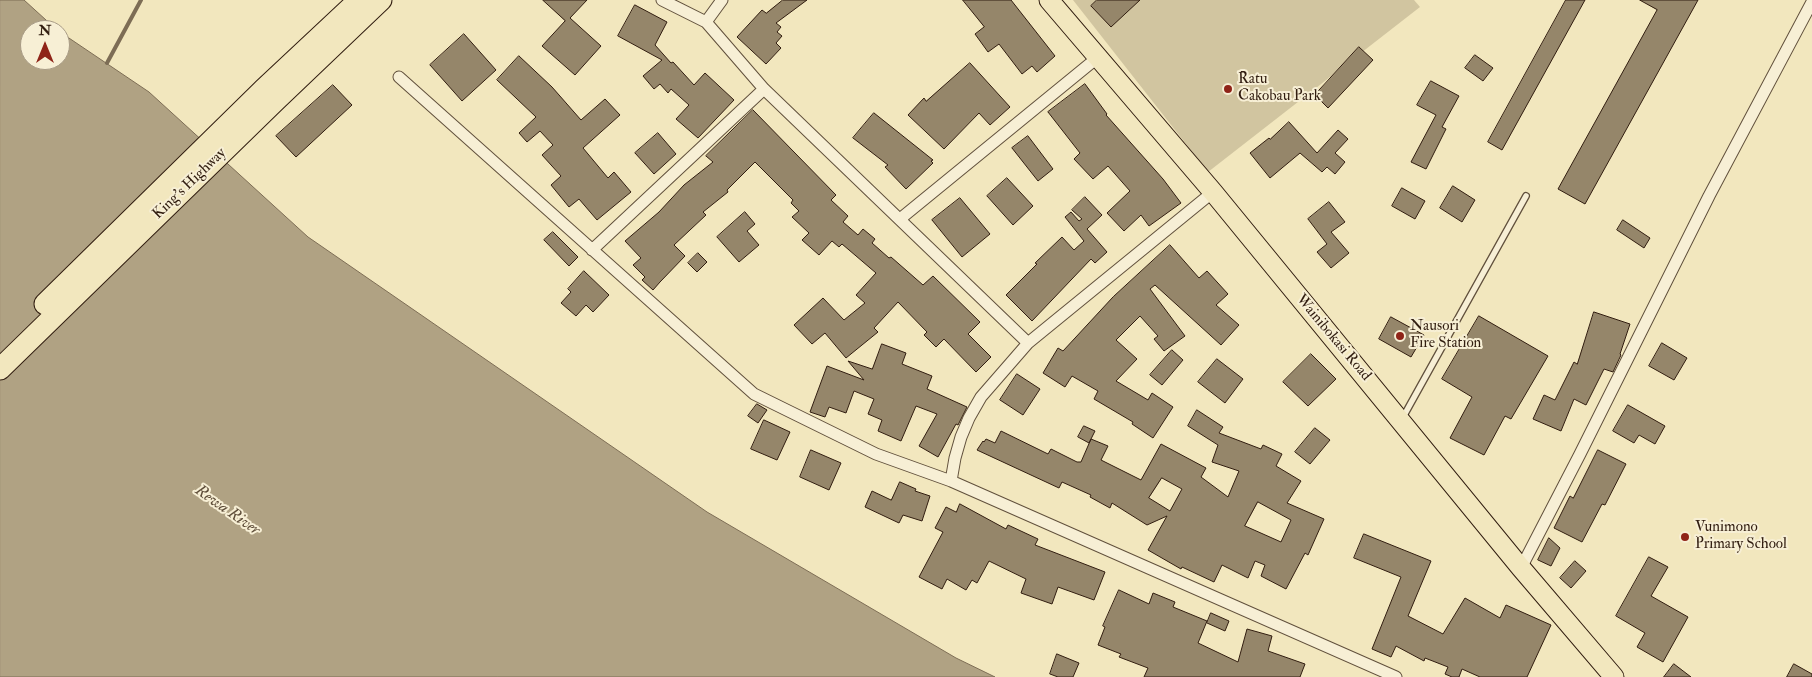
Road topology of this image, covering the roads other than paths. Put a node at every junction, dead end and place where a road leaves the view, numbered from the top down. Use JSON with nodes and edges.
{"nodes":[{"id":1,"x":359,"y":0,"type":"edge"},
{"id":2,"x":381,"y":0,"type":"edge"},
{"id":3,"x":662,"y":0,"type":"edge"},
{"id":4,"x":722,"y":0,"type":"edge"},
{"id":5,"x":1049,"y":0,"type":"edge"},
{"id":6,"x":1812,"y":2,"type":"edge"},
{"id":7,"x":706,"y":22,"type":"junction"},
{"id":8,"x":1097,"y":58,"type":"junction"},
{"id":9,"x":399,"y":77,"type":"dead end"},
{"id":10,"x":764,"y":89,"type":"junction"},
{"id":11,"x":269,"y":96,"type":"junction"},
{"id":12,"x":1212,"y":192,"type":"junction"},
{"id":13,"x":1526,"y":196,"type":"dead end"},
{"id":14,"x":900,"y":219,"type":"junction"},
{"id":15,"x":592,"y":250,"type":"junction"},
{"id":16,"x":1028,"y":343,"type":"junction"},
{"id":17,"x":0,"y":348,"type":"edge"},
{"id":18,"x":0,"y":369,"type":"edge"},
{"id":19,"x":1402,"y":421,"type":"junction"},
{"id":20,"x":952,"y":481,"type":"junction"},
{"id":21,"x":1521,"y":568,"type":"junction"},
{"id":22,"x":1396,"y":677,"type":"edge"},
{"id":23,"x":1614,"y":677,"type":"edge"}],
"edges":[{"from":1,"to":11,"type":"highway","name":"King's Highway"},
{"from":2,"to":11,"type":"highway","name":"King's Highway"},
{"from":3,"to":7,"type":"street"},
{"from":4,"to":7,"type":"street"},
{"from":5,"to":8,"type":"main road","name":"Wainibokasi Road"},
{"from":6,"to":21,"type":"street"},
{"from":7,"to":10,"type":"street"},
{"from":8,"to":12,"type":"main road","name":"Wainibokasi Road"},
{"from":8,"to":14,"type":"street"},
{"from":9,"to":15,"type":"street"},
{"from":10,"to":14,"type":"street"},
{"from":10,"to":15,"type":"street"},
{"from":11,"to":17,"type":"highway","name":"King's Highway"},
{"from":11,"to":18,"type":"highway","name":"King's Highway"},
{"from":12,"to":16,"type":"street"},
{"from":12,"to":19,"type":"main road","name":"Wainibokasi Road"},
{"from":13,"to":19,"type":"lane"},
{"from":14,"to":16,"type":"street"},
{"from":15,"to":20,"type":"street"},
{"from":16,"to":20,"type":"street"},
{"from":19,"to":21,"type":"main road","name":"Wainibokasi Road"},
{"from":20,"to":22,"type":"street"},
{"from":21,"to":23,"type":"main road","name":"Wainibokasi Road"}]}
